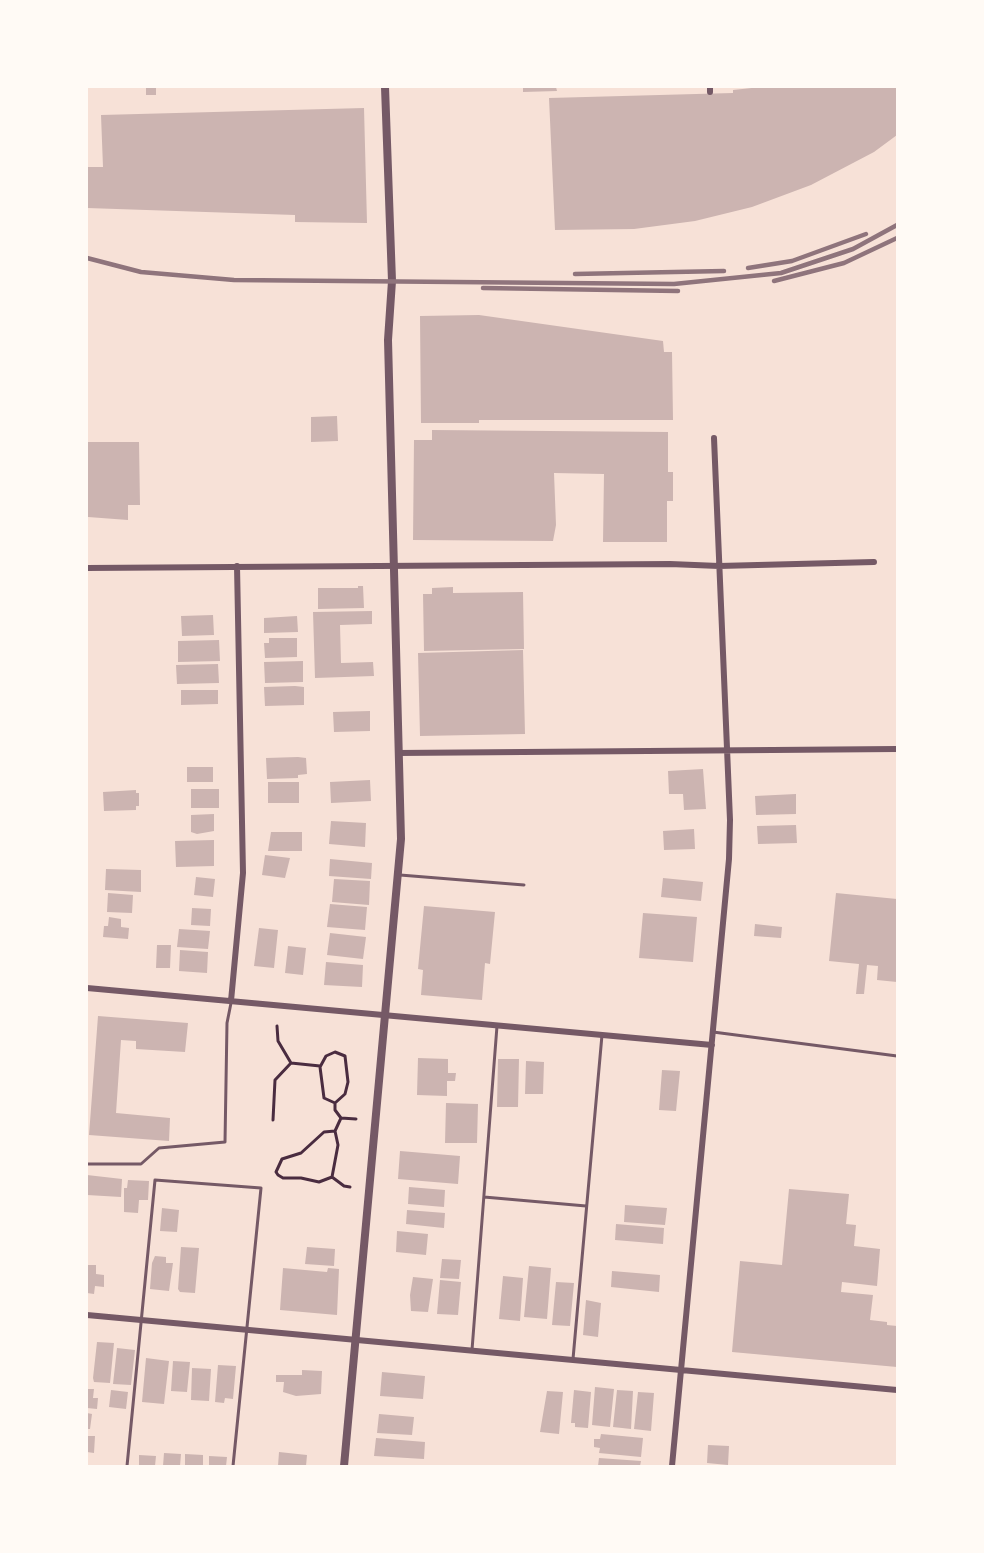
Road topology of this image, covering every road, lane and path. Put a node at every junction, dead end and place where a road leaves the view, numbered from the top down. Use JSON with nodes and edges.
{"nodes":[{"id":1,"x":385,"y":87,"type":"edge"},
{"id":2,"x":714,"y":438,"type":"dead end"},
{"id":3,"x":874,"y":562,"type":"dead end"},
{"id":4,"x":237,"y":566,"type":"junction"},
{"id":5,"x":392,"y":566,"type":"junction"},
{"id":6,"x":718,"y":566,"type":"junction"},
{"id":7,"x":87,"y":568,"type":"edge"},
{"id":8,"x":897,"y":749,"type":"edge"},
{"id":9,"x":727,"y":751,"type":"junction"},
{"id":10,"x":398,"y":753,"type":"junction"},
{"id":11,"x":398,"y":874,"type":"junction"},
{"id":12,"x":524,"y":885,"type":"dead end"},
{"id":13,"x":87,"y":988,"type":"edge"},
{"id":14,"x":231,"y":1001,"type":"junction"},
{"id":15,"x":386,"y":1016,"type":"junction"},
{"id":16,"x":277,"y":1026,"type":"dead end"},
{"id":17,"x":497,"y":1026,"type":"junction"},
{"id":18,"x":713,"y":1032,"type":"junction"},
{"id":19,"x":602,"y":1035,"type":"junction"},
{"id":20,"x":712,"y":1045,"type":"junction"},
{"id":21,"x":897,"y":1056,"type":"edge"},
{"id":22,"x":291,"y":1063,"type":"junction"},
{"id":23,"x":320,"y":1066,"type":"junction"},
{"id":24,"x":335,"y":1103,"type":"junction"},
{"id":25,"x":341,"y":1118,"type":"junction"},
{"id":26,"x":356,"y":1119,"type":"dead end"},
{"id":27,"x":273,"y":1120,"type":"dead end"},
{"id":28,"x":335,"y":1131,"type":"junction"},
{"id":29,"x":87,"y":1164,"type":"edge"},
{"id":30,"x":332,"y":1177,"type":"junction"},
{"id":31,"x":350,"y":1187,"type":"dead end"},
{"id":32,"x":483,"y":1197,"type":"junction"},
{"id":33,"x":587,"y":1206,"type":"junction"},
{"id":34,"x":87,"y":1316,"type":"edge"},
{"id":35,"x":142,"y":1320,"type":"junction"},
{"id":36,"x":247,"y":1330,"type":"junction"},
{"id":37,"x":355,"y":1340,"type":"junction"},
{"id":38,"x":472,"y":1351,"type":"junction"},
{"id":39,"x":573,"y":1360,"type":"junction"},
{"id":40,"x":681,"y":1370,"type":"junction"},
{"id":41,"x":897,"y":1390,"type":"edge"},
{"id":42,"x":127,"y":1466,"type":"edge"},
{"id":43,"x":233,"y":1466,"type":"edge"},
{"id":44,"x":344,"y":1466,"type":"edge"},
{"id":45,"x":672,"y":1466,"type":"edge"}],
"edges":[{"from":1,"to":5,"type":"street"},
{"from":2,"to":6,"type":"street"},
{"from":3,"to":6,"type":"street"},
{"from":4,"to":5,"type":"street"},
{"from":4,"to":7,"type":"street"},
{"from":4,"to":14,"type":"street"},
{"from":5,"to":6,"type":"street"},
{"from":5,"to":10,"type":"street"},
{"from":6,"to":9,"type":"street"},
{"from":8,"to":9,"type":"street"},
{"from":9,"to":10,"type":"street"},
{"from":9,"to":18,"type":"street"},
{"from":10,"to":11,"type":"street"},
{"from":11,"to":12,"type":"lane"},
{"from":11,"to":15,"type":"street"},
{"from":13,"to":14,"type":"street"},
{"from":14,"to":15,"type":"street"},
{"from":14,"to":29,"type":"lane"},
{"from":15,"to":17,"type":"street"},
{"from":15,"to":37,"type":"street"},
{"from":16,"to":22,"type":"path"},
{"from":17,"to":19,"type":"street"},
{"from":17,"to":32,"type":"lane"},
{"from":18,"to":20,"type":"street"},
{"from":18,"to":21,"type":"lane"},
{"from":19,"to":20,"type":"street"},
{"from":19,"to":33,"type":"lane"},
{"from":20,"to":40,"type":"street"},
{"from":22,"to":23,"type":"path"},
{"from":22,"to":27,"type":"path"},
{"from":23,"to":24,"type":"path"},
{"from":23,"to":24,"type":"path"},
{"from":24,"to":25,"type":"path"},
{"from":25,"to":26,"type":"path"},
{"from":25,"to":28,"type":"path"},
{"from":28,"to":30,"type":"path"},
{"from":28,"to":30,"type":"path"},
{"from":30,"to":31,"type":"path"},
{"from":32,"to":33,"type":"lane"},
{"from":32,"to":38,"type":"lane"},
{"from":33,"to":39,"type":"lane"},
{"from":34,"to":35,"type":"street"},
{"from":35,"to":36,"type":"street"},
{"from":35,"to":36,"type":"lane"},
{"from":35,"to":42,"type":"lane"},
{"from":36,"to":37,"type":"street"},
{"from":36,"to":43,"type":"lane"},
{"from":37,"to":38,"type":"street"},
{"from":37,"to":44,"type":"street"},
{"from":38,"to":39,"type":"street"},
{"from":39,"to":40,"type":"street"},
{"from":40,"to":41,"type":"street"},
{"from":40,"to":45,"type":"street"}]}
